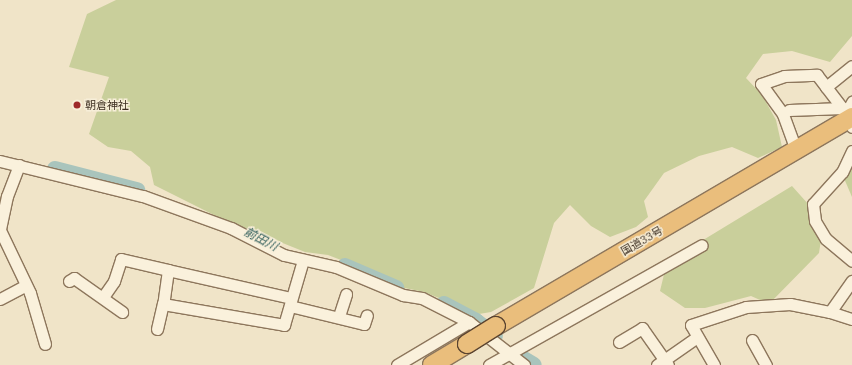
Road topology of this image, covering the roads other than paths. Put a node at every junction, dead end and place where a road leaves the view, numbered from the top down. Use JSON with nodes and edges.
{"nodes":[{"id":1,"x":852,"y":66,"type":"edge"},
{"id":2,"x":826,"y":86,"type":"junction"},
{"id":3,"x":789,"y":110,"type":"dead end"},
{"id":4,"x":849,"y":115,"type":"edge"},
{"id":5,"x":796,"y":150,"type":"junction"},
{"id":6,"x":852,"y":151,"type":"edge"},
{"id":7,"x":0,"y":161,"type":"edge"},
{"id":8,"x":18,"y":165,"type":"junction"},
{"id":9,"x":702,"y":245,"type":"dead end"},
{"id":10,"x":302,"y":260,"type":"junction"},
{"id":11,"x":852,"y":261,"type":"edge"},
{"id":12,"x":168,"y":270,"type":"junction"},
{"id":13,"x":69,"y":281,"type":"dead end"},
{"id":14,"x":852,"y":281,"type":"edge"},
{"id":15,"x":23,"y":284,"type":"junction"},
{"id":16,"x":0,"y":294,"type":"edge"},
{"id":17,"x":346,"y":294,"type":"dead end"},
{"id":18,"x":103,"y":297,"type":"junction"},
{"id":19,"x":0,"y":299,"type":"edge"},
{"id":20,"x":847,"y":299,"type":"edge"},
{"id":21,"x":290,"y":302,"type":"junction"},
{"id":22,"x":163,"y":304,"type":"junction"},
{"id":23,"x":122,"y":312,"type":"dead end"},
{"id":24,"x":830,"y":312,"type":"junction"},
{"id":25,"x":367,"y":315,"type":"dead end"},
{"id":26,"x":338,"y":316,"type":"junction"},
{"id":27,"x":852,"y":319,"type":"edge"},
{"id":28,"x":469,"y":322,"type":"junction"},
{"id":29,"x":157,"y":329,"type":"dead end"},
{"id":30,"x":698,"y":337,"type":"junction"},
{"id":31,"x":752,"y":340,"type":"dead end"},
{"id":32,"x":619,"y":342,"type":"dead end"},
{"id":33,"x":45,"y":344,"type":"dead end"},
{"id":34,"x":508,"y":354,"type":"junction"},
{"id":35,"x":663,"y":362,"type":"edge"},
{"id":36,"x":397,"y":365,"type":"edge"},
{"id":37,"x":432,"y":365,"type":"edge"},
{"id":38,"x":489,"y":365,"type":"edge"},
{"id":39,"x":524,"y":365,"type":"edge"},
{"id":40,"x":714,"y":365,"type":"edge"},
{"id":41,"x":766,"y":365,"type":"edge"}],
"edges":[{"from":1,"to":2,"type":"street"},
{"from":2,"to":4,"type":"street"},
{"from":2,"to":5,"type":"street"},
{"from":3,"to":4,"type":"street"},
{"from":4,"to":5,"type":"highway","name":"国道33号"},
{"from":5,"to":37,"type":"highway","name":"国道33号","bridge":true},
{"from":6,"to":11,"type":"street"},
{"from":7,"to":8,"type":"street"},
{"from":8,"to":10,"type":"street"},
{"from":8,"to":15,"type":"street"},
{"from":9,"to":34,"type":"street"},
{"from":10,"to":21,"type":"street"},
{"from":10,"to":28,"type":"street"},
{"from":12,"to":18,"type":"street"},
{"from":12,"to":21,"type":"street"},
{"from":12,"to":22,"type":"street"},
{"from":13,"to":18,"type":"street"},
{"from":14,"to":20,"type":"street"},
{"from":15,"to":16,"type":"street"},
{"from":15,"to":19,"type":"street"},
{"from":15,"to":33,"type":"street"},
{"from":17,"to":26,"type":"street"},
{"from":18,"to":23,"type":"street"},
{"from":20,"to":24,"type":"street"},
{"from":21,"to":22,"type":"street"},
{"from":21,"to":26,"type":"street"},
{"from":22,"to":29,"type":"street"},
{"from":24,"to":27,"type":"street"},
{"from":24,"to":30,"type":"street"},
{"from":25,"to":26,"type":"street"},
{"from":28,"to":34,"type":"street"},
{"from":28,"to":36,"type":"street"},
{"from":30,"to":35,"type":"street"},
{"from":30,"to":40,"type":"street"},
{"from":31,"to":41,"type":"street"},
{"from":32,"to":35,"type":"street"},
{"from":34,"to":38,"type":"street"},
{"from":34,"to":39,"type":"street"}]}
